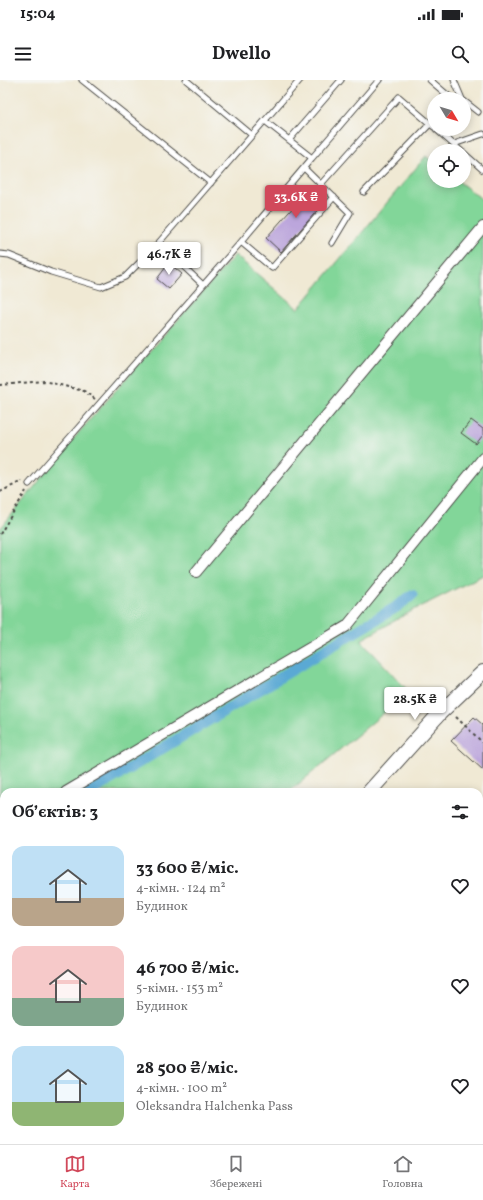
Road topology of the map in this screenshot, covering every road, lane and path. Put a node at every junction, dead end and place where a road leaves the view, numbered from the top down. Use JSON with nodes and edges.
{"nodes":[{"id":1,"x":82,"y":80,"type":"edge"},
{"id":2,"x":186,"y":80,"type":"edge"},
{"id":3,"x":300,"y":80,"type":"edge"},
{"id":4,"x":342,"y":80,"type":"edge"},
{"id":5,"x":379,"y":80,"type":"edge"},
{"id":6,"x":430,"y":80,"type":"edge"},
{"id":7,"x":454,"y":80,"type":"edge"},
{"id":8,"x":444,"y":92,"type":"edge"},
{"id":9,"x":459,"y":92,"type":"edge"},
{"id":10,"x":471,"y":106,"type":"edge"},
{"id":11,"x":478,"y":112,"type":"dead end"},
{"id":12,"x":265,"y":121,"type":"junction"},
{"id":13,"x":427,"y":121,"type":"edge"},
{"id":14,"x":483,"y":134,"type":"edge"},
{"id":15,"x":252,"y":135,"type":"junction"},
{"id":16,"x":427,"y":135,"type":"edge"},
{"id":17,"x":444,"y":136,"type":"edge"},
{"id":18,"x":289,"y":140,"type":"junction"},
{"id":19,"x":454,"y":144,"type":"joint"},
{"id":20,"x":312,"y":158,"type":"junction"},
{"id":21,"x":471,"y":159,"type":"edge"},
{"id":22,"x":304,"y":168,"type":"junction"},
{"id":23,"x":483,"y":170,"type":"edge"},
{"id":24,"x":211,"y":183,"type":"junction"},
{"id":25,"x":321,"y":184,"type":"junction"},
{"id":26,"x":364,"y":192,"type":"dead end"},
{"id":27,"x":334,"y":197,"type":"junction"},
{"id":28,"x":483,"y":227,"type":"edge"},
{"id":29,"x":241,"y":242,"type":"junction"},
{"id":30,"x":159,"y":243,"type":"junction"},
{"id":31,"x":332,"y":243,"type":"dead end"},
{"id":32,"x":0,"y":254,"type":"edge"},
{"id":33,"x":203,"y":285,"type":"junction"},
{"id":34,"x":0,"y":385,"type":"edge"},
{"id":35,"x":100,"y":402,"type":"junction"},
{"id":36,"x":483,"y":458,"type":"edge"},
{"id":37,"x":38,"y":473,"type":"junction"},
{"id":38,"x":29,"y":484,"type":"joint"},
{"id":39,"x":0,"y":492,"type":"edge"},
{"id":40,"x":0,"y":534,"type":"edge"},
{"id":41,"x":196,"y":572,"type":"dead end"},
{"id":42,"x":483,"y":672,"type":"edge"},
{"id":43,"x":456,"y":717,"type":"dead end"},
{"id":44,"x":483,"y":743,"type":"edge"},
{"id":45,"x":73,"y":788,"type":"edge"},
{"id":46,"x":373,"y":788,"type":"edge"}],
"edges":[{"from":1,"to":24,"type":"lane"},
{"from":2,"to":15,"type":"lane"},
{"from":3,"to":12,"type":"lane"},
{"from":4,"to":18,"type":"lane"},
{"from":5,"to":20,"type":"lane"},
{"from":6,"to":8,"type":"lane"},
{"from":7,"to":9,"type":"lane"},
{"from":10,"to":11,"type":"lane"},
{"from":12,"to":15,"type":"lane"},
{"from":12,"to":18,"type":"lane"},
{"from":13,"to":25,"type":"lane"},
{"from":14,"to":19,"type":"lane"},
{"from":15,"to":24,"type":"lane"},
{"from":16,"to":26,"type":"lane"},
{"from":17,"to":19,"type":"lane"},
{"from":18,"to":20,"type":"lane"},
{"from":20,"to":22,"type":"lane"},
{"from":21,"to":23,"type":"lane"},
{"from":22,"to":25,"type":"lane"},
{"from":22,"to":29,"type":"lane"},
{"from":24,"to":30,"type":"lane"},
{"from":25,"to":27,"type":"lane"},
{"from":27,"to":29,"type":"lane"},
{"from":27,"to":31,"type":"lane"},
{"from":28,"to":41,"type":"street"},
{"from":29,"to":33,"type":"lane"},
{"from":30,"to":32,"type":"lane"},
{"from":30,"to":33,"type":"lane"},
{"from":33,"to":35,"type":"lane"},
{"from":34,"to":35,"type":"path"},
{"from":35,"to":37,"type":"lane"},
{"from":36,"to":45,"type":"street"},
{"from":37,"to":38,"type":"lane"},
{"from":37,"to":39,"type":"path"},
{"from":38,"to":40,"type":"path"},
{"from":42,"to":46,"type":"main road"},
{"from":43,"to":44,"type":"path"}]}
